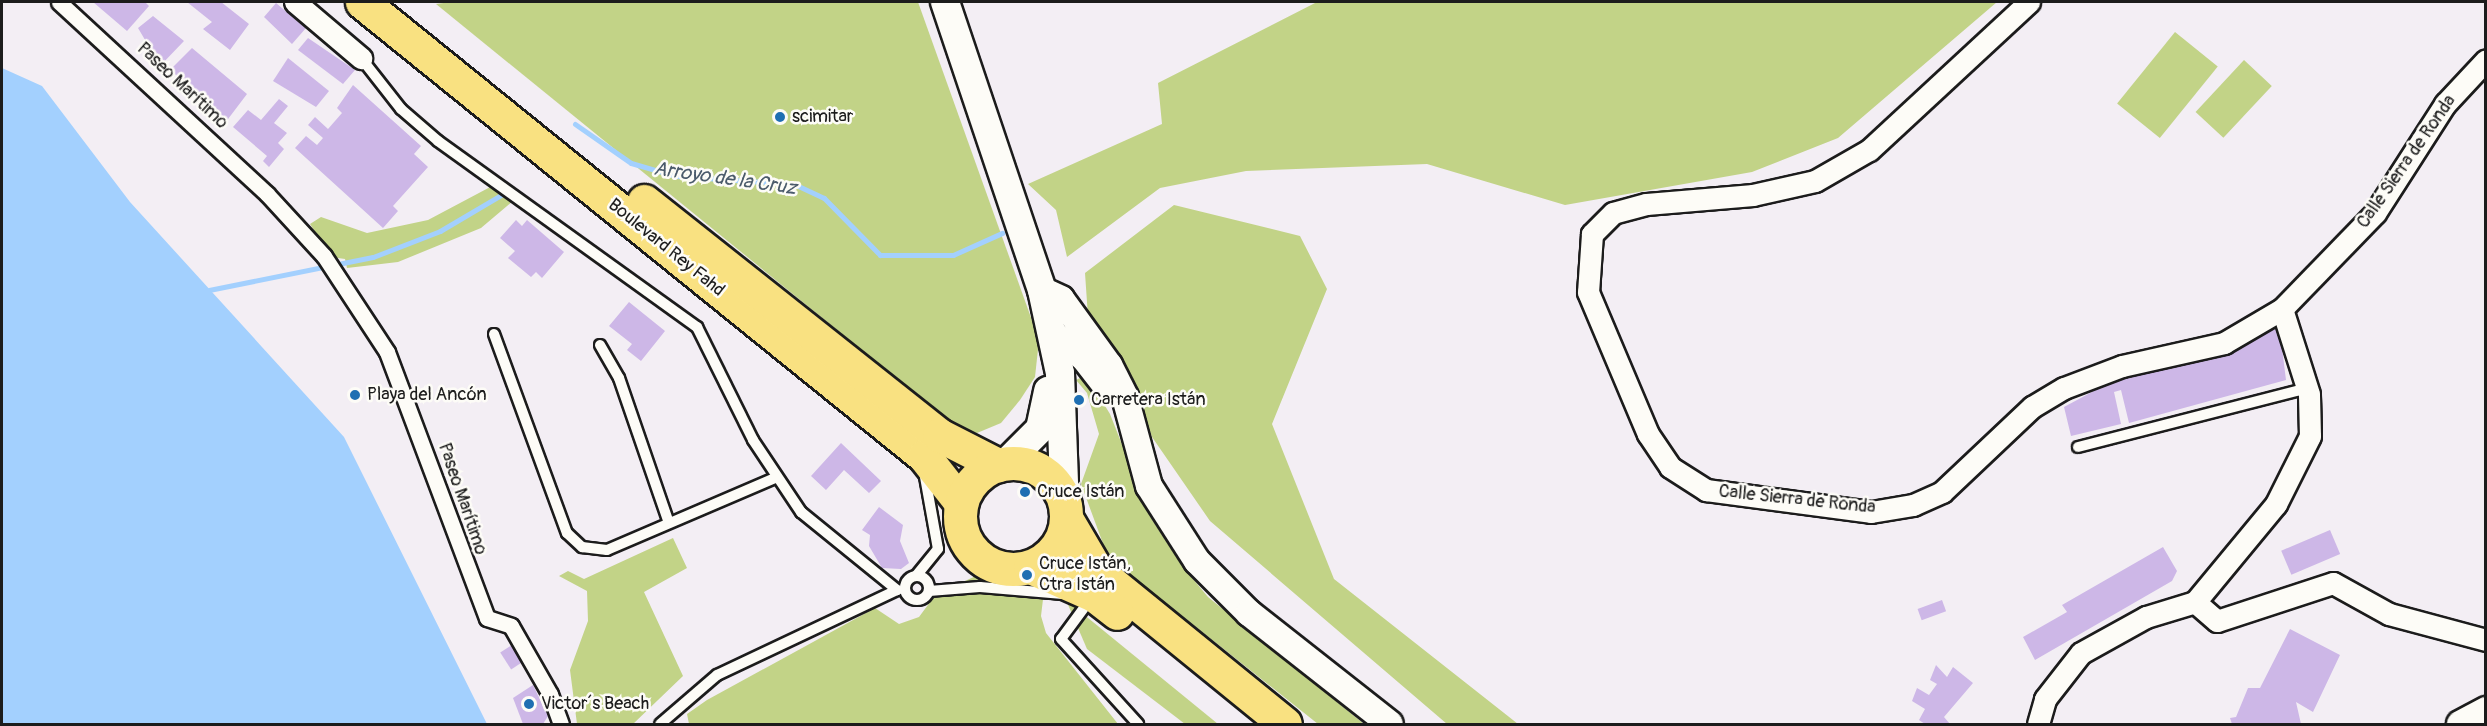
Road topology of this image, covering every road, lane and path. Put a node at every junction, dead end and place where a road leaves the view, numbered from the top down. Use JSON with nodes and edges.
{"nodes":[{"id":1,"x":59,"y":2,"type":"edge"},
{"id":2,"x":295,"y":2,"type":"edge"},
{"id":3,"x":362,"y":2,"type":"edge"},
{"id":4,"x":393,"y":2,"type":"edge"},
{"id":5,"x":945,"y":2,"type":"edge"},
{"id":6,"x":2029,"y":2,"type":"edge"},
{"id":7,"x":361,"y":58,"type":"joint"},
{"id":8,"x":2486,"y":60,"type":"edge"},
{"id":9,"x":1042,"y":290,"type":"junction"},
{"id":10,"x":2282,"y":309,"type":"junction"},
{"id":11,"x":494,"y":334,"type":"dead end"},
{"id":12,"x":1088,"y":335,"type":"junction"},
{"id":13,"x":600,"y":345,"type":"dead end"},
{"id":14,"x":1055,"y":353,"type":"junction"},
{"id":15,"x":1087,"y":361,"type":"junction"},
{"id":16,"x":2307,"y":388,"type":"junction"},
{"id":17,"x":1124,"y":407,"type":"junction"},
{"id":18,"x":931,"y":446,"type":"junction"},
{"id":19,"x":2078,"y":447,"type":"dead end"},
{"id":20,"x":1002,"y":464,"type":"junction"},
{"id":21,"x":777,"y":477,"type":"junction"},
{"id":22,"x":961,"y":503,"type":"junction"},
{"id":23,"x":1066,"y":513,"type":"junction"},
{"id":24,"x":669,"y":524,"type":"junction"},
{"id":25,"x":1030,"y":567,"type":"junction"},
{"id":26,"x":916,"y":576,"type":"junction"},
{"id":27,"x":929,"y":591,"type":"junction"},
{"id":28,"x":1094,"y":595,"type":"junction"},
{"id":29,"x":2194,"y":602,"type":"junction"},
{"id":30,"x":2486,"y":640,"type":"edge"},
{"id":31,"x":2486,"y":710,"type":"edge"},
{"id":32,"x":561,"y":724,"type":"edge"},
{"id":33,"x":660,"y":724,"type":"edge"},
{"id":34,"x":1138,"y":724,"type":"edge"},
{"id":35,"x":1253,"y":724,"type":"edge"},
{"id":36,"x":1285,"y":724,"type":"edge"},
{"id":37,"x":1390,"y":724,"type":"edge"},
{"id":38,"x":2038,"y":724,"type":"edge"},
{"id":39,"x":2460,"y":724,"type":"edge"}],
"edges":[{"from":1,"to":32,"type":"street","name":"Paseo Marítimo"},
{"from":2,"to":7,"type":"street"},
{"from":3,"to":18,"type":"main road","name":"Boulevard Rey Fahd"},
{"from":4,"to":18,"type":"main road","name":"Boulevard Rey Fahd"},
{"from":5,"to":9,"type":"main road"},
{"from":6,"to":10,"type":"street","name":"Calle Sierra de Ronda"},
{"from":7,"to":21,"type":"lane"},
{"from":8,"to":10,"type":"street","name":"Calle Sierra de Ronda"},
{"from":9,"to":12,"type":"street"},
{"from":9,"to":14,"type":"main road"},
{"from":10,"to":16,"type":"street"},
{"from":11,"to":24,"type":"lane"},
{"from":12,"to":14,"type":"street"},
{"from":12,"to":17,"type":"street"},
{"from":13,"to":24,"type":"lane"},
{"from":14,"to":15,"type":"street"},
{"from":14,"to":15,"type":"street"},
{"from":14,"to":20,"type":"main road"},
{"from":14,"to":23,"type":"main road"},
{"from":15,"to":17,"type":"street"},
{"from":16,"to":19,"type":"lane"},
{"from":16,"to":29,"type":"street"},
{"from":17,"to":37,"type":"street"},
{"from":18,"to":20,"type":"main road"},
{"from":18,"to":22,"type":"main road","name":"Boulevard Rey Fahd"},
{"from":18,"to":26,"type":"lane"},
{"from":20,"to":22,"type":"main road"},
{"from":20,"to":23,"type":"main road"},
{"from":21,"to":24,"type":"lane"},
{"from":21,"to":33,"type":"lane"},
{"from":22,"to":25,"type":"main road"},
{"from":23,"to":25,"type":"main road"},
{"from":23,"to":36,"type":"main road"},
{"from":25,"to":28,"type":"main road"},
{"from":26,"to":27,"type":"lane"},
{"from":26,"to":27,"type":"lane"},
{"from":27,"to":28,"type":"lane"},
{"from":28,"to":34,"type":"lane"},
{"from":28,"to":35,"type":"main road"},
{"from":29,"to":30,"type":"street"},
{"from":29,"to":38,"type":"street"},
{"from":31,"to":39,"type":"street"}]}
